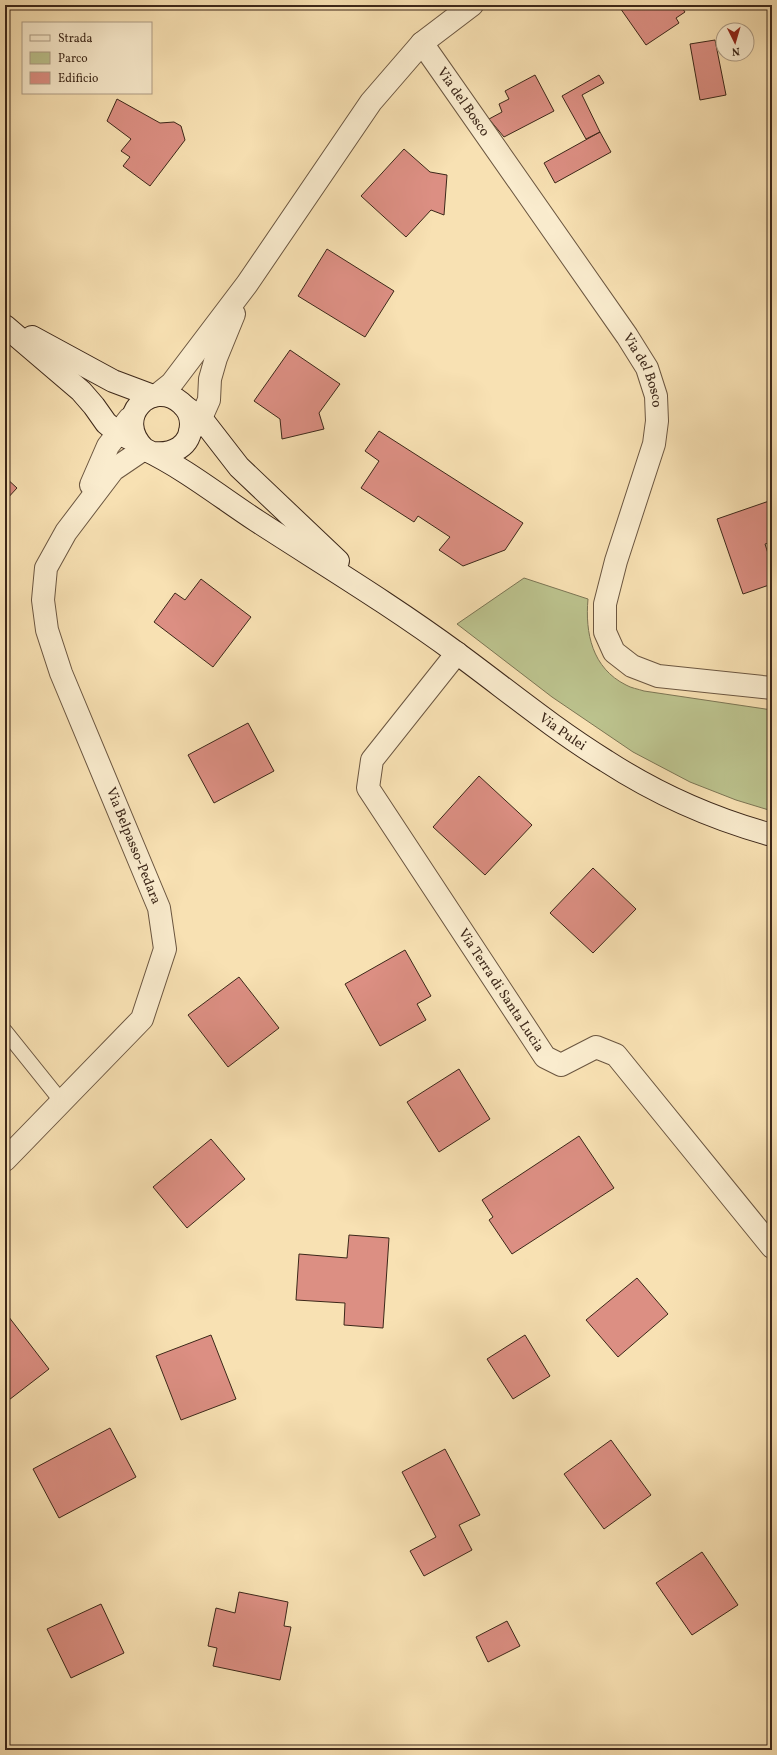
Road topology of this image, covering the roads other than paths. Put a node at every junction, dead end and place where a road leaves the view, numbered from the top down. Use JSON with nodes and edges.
{"nodes":[{"id":1,"x":472,"y":5,"type":"edge"},
{"id":2,"x":422,"y":43,"type":"junction"},
{"id":3,"x":246,"y":284,"type":"junction"},
{"id":4,"x":5,"y":324,"type":"edge"},
{"id":5,"x":155,"y":396,"type":"junction"},
{"id":6,"x":196,"y":414,"type":"junction"},
{"id":7,"x":128,"y":441,"type":"junction"},
{"id":8,"x":77,"y":518,"type":"junction"},
{"id":9,"x":374,"y":595,"type":"junction"},
{"id":10,"x":457,"y":653,"type":"junction"},
{"id":11,"x":772,"y":688,"type":"edge"},
{"id":12,"x":772,"y":835,"type":"edge"},
{"id":13,"x":5,"y":1031,"type":"edge"},
{"id":14,"x":62,"y":1102,"type":"junction"},
{"id":15,"x":5,"y":1160,"type":"edge"},
{"id":16,"x":772,"y":1247,"type":"edge"}],
"edges":[{"from":1,"to":2,"type":"street"},
{"from":2,"to":3,"type":"street"},
{"from":2,"to":11,"type":"street","name":"Via del Bosco"},
{"from":3,"to":5,"type":"street"},
{"from":3,"to":6,"type":"street"},
{"from":4,"to":5,"type":"street"},
{"from":4,"to":7,"type":"street"},
{"from":5,"to":6,"type":"street"},
{"from":5,"to":7,"type":"street"},
{"from":6,"to":7,"type":"street"},
{"from":6,"to":9,"type":"street"},
{"from":7,"to":8,"type":"street"},
{"from":7,"to":8,"type":"street"},
{"from":7,"to":9,"type":"street"},
{"from":8,"to":14,"type":"street","name":"Via Belpasso-Pedara"},
{"from":9,"to":10,"type":"street","name":"Via Pulei"},
{"from":10,"to":12,"type":"street","name":"Via Pulei"},
{"from":10,"to":16,"type":"street","name":"Via Terra di Santa Lucia"},
{"from":13,"to":14,"type":"lane"},
{"from":14,"to":15,"type":"street","name":"Via Belpasso-Pedara"}]}
